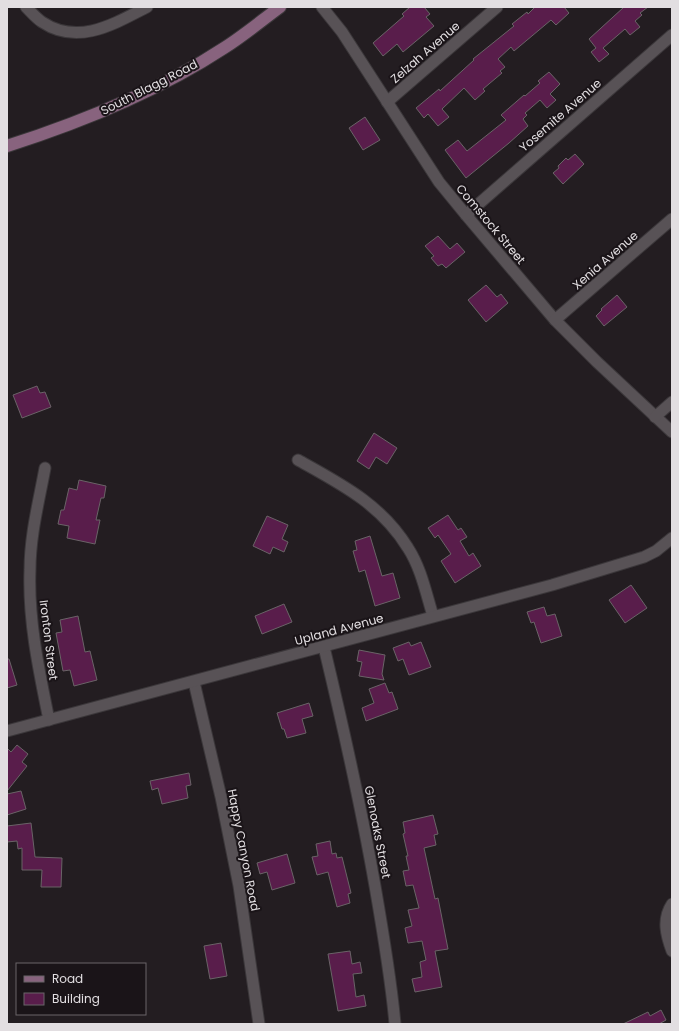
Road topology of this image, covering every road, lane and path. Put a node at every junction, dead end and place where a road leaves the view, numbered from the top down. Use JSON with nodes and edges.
{"nodes":[{"id":1,"x":26,"y":7,"type":"edge"},
{"id":2,"x":147,"y":7,"type":"edge"},
{"id":3,"x":280,"y":7,"type":"edge"},
{"id":4,"x":322,"y":7,"type":"edge"},
{"id":5,"x":497,"y":7,"type":"edge"},
{"id":6,"x":672,"y":35,"type":"edge"},
{"id":7,"x":387,"y":102,"type":"junction"},
{"id":8,"x":7,"y":146,"type":"edge"},
{"id":9,"x":466,"y":215,"type":"junction"},
{"id":10,"x":672,"y":219,"type":"edge"},
{"id":11,"x":555,"y":320,"type":"junction"},
{"id":12,"x":672,"y":402,"type":"edge"},
{"id":13,"x":655,"y":417,"type":"junction"},
{"id":14,"x":672,"y":432,"type":"edge"},
{"id":15,"x":298,"y":460,"type":"dead end"},
{"id":16,"x":45,"y":468,"type":"dead end"},
{"id":17,"x":672,"y":538,"type":"edge"},
{"id":18,"x":434,"y":616,"type":"junction"},
{"id":19,"x":324,"y":647,"type":"junction"},
{"id":20,"x":194,"y":682,"type":"junction"},
{"id":21,"x":49,"y":720,"type":"junction"},
{"id":22,"x":7,"y":731,"type":"edge"},
{"id":23,"x":672,"y":904,"type":"edge"},
{"id":24,"x":672,"y":951,"type":"edge"},
{"id":25,"x":259,"y":1024,"type":"edge"},
{"id":26,"x":394,"y":1024,"type":"edge"}],
"edges":[{"from":1,"to":2,"type":"street"},
{"from":3,"to":8,"type":"main road","name":"South Blagg Road"},
{"from":4,"to":7,"type":"street","name":"Comstock Street"},
{"from":5,"to":7,"type":"street","name":"Zelzah Avenue"},
{"from":6,"to":9,"type":"street","name":"Yosemite Avenue"},
{"from":7,"to":9,"type":"street","name":"Comstock Street"},
{"from":9,"to":11,"type":"street","name":"Comstock Street"},
{"from":10,"to":11,"type":"street","name":"Xenia Avenue"},
{"from":11,"to":13,"type":"street","name":"Comstock Street"},
{"from":12,"to":13,"type":"street"},
{"from":13,"to":14,"type":"street","name":"Comstock Street"},
{"from":15,"to":18,"type":"street"},
{"from":16,"to":21,"type":"street","name":"Ironton Street"},
{"from":17,"to":18,"type":"street","name":"Upland Avenue"},
{"from":18,"to":19,"type":"street","name":"Upland Avenue"},
{"from":19,"to":20,"type":"street","name":"Upland Avenue"},
{"from":19,"to":26,"type":"street","name":"Glenoaks Street"},
{"from":20,"to":21,"type":"street","name":"Upland Avenue"},
{"from":20,"to":25,"type":"street","name":"Happy Canyon Road"},
{"from":21,"to":22,"type":"street","name":"Upland Avenue"},
{"from":23,"to":24,"type":"street"}]}
